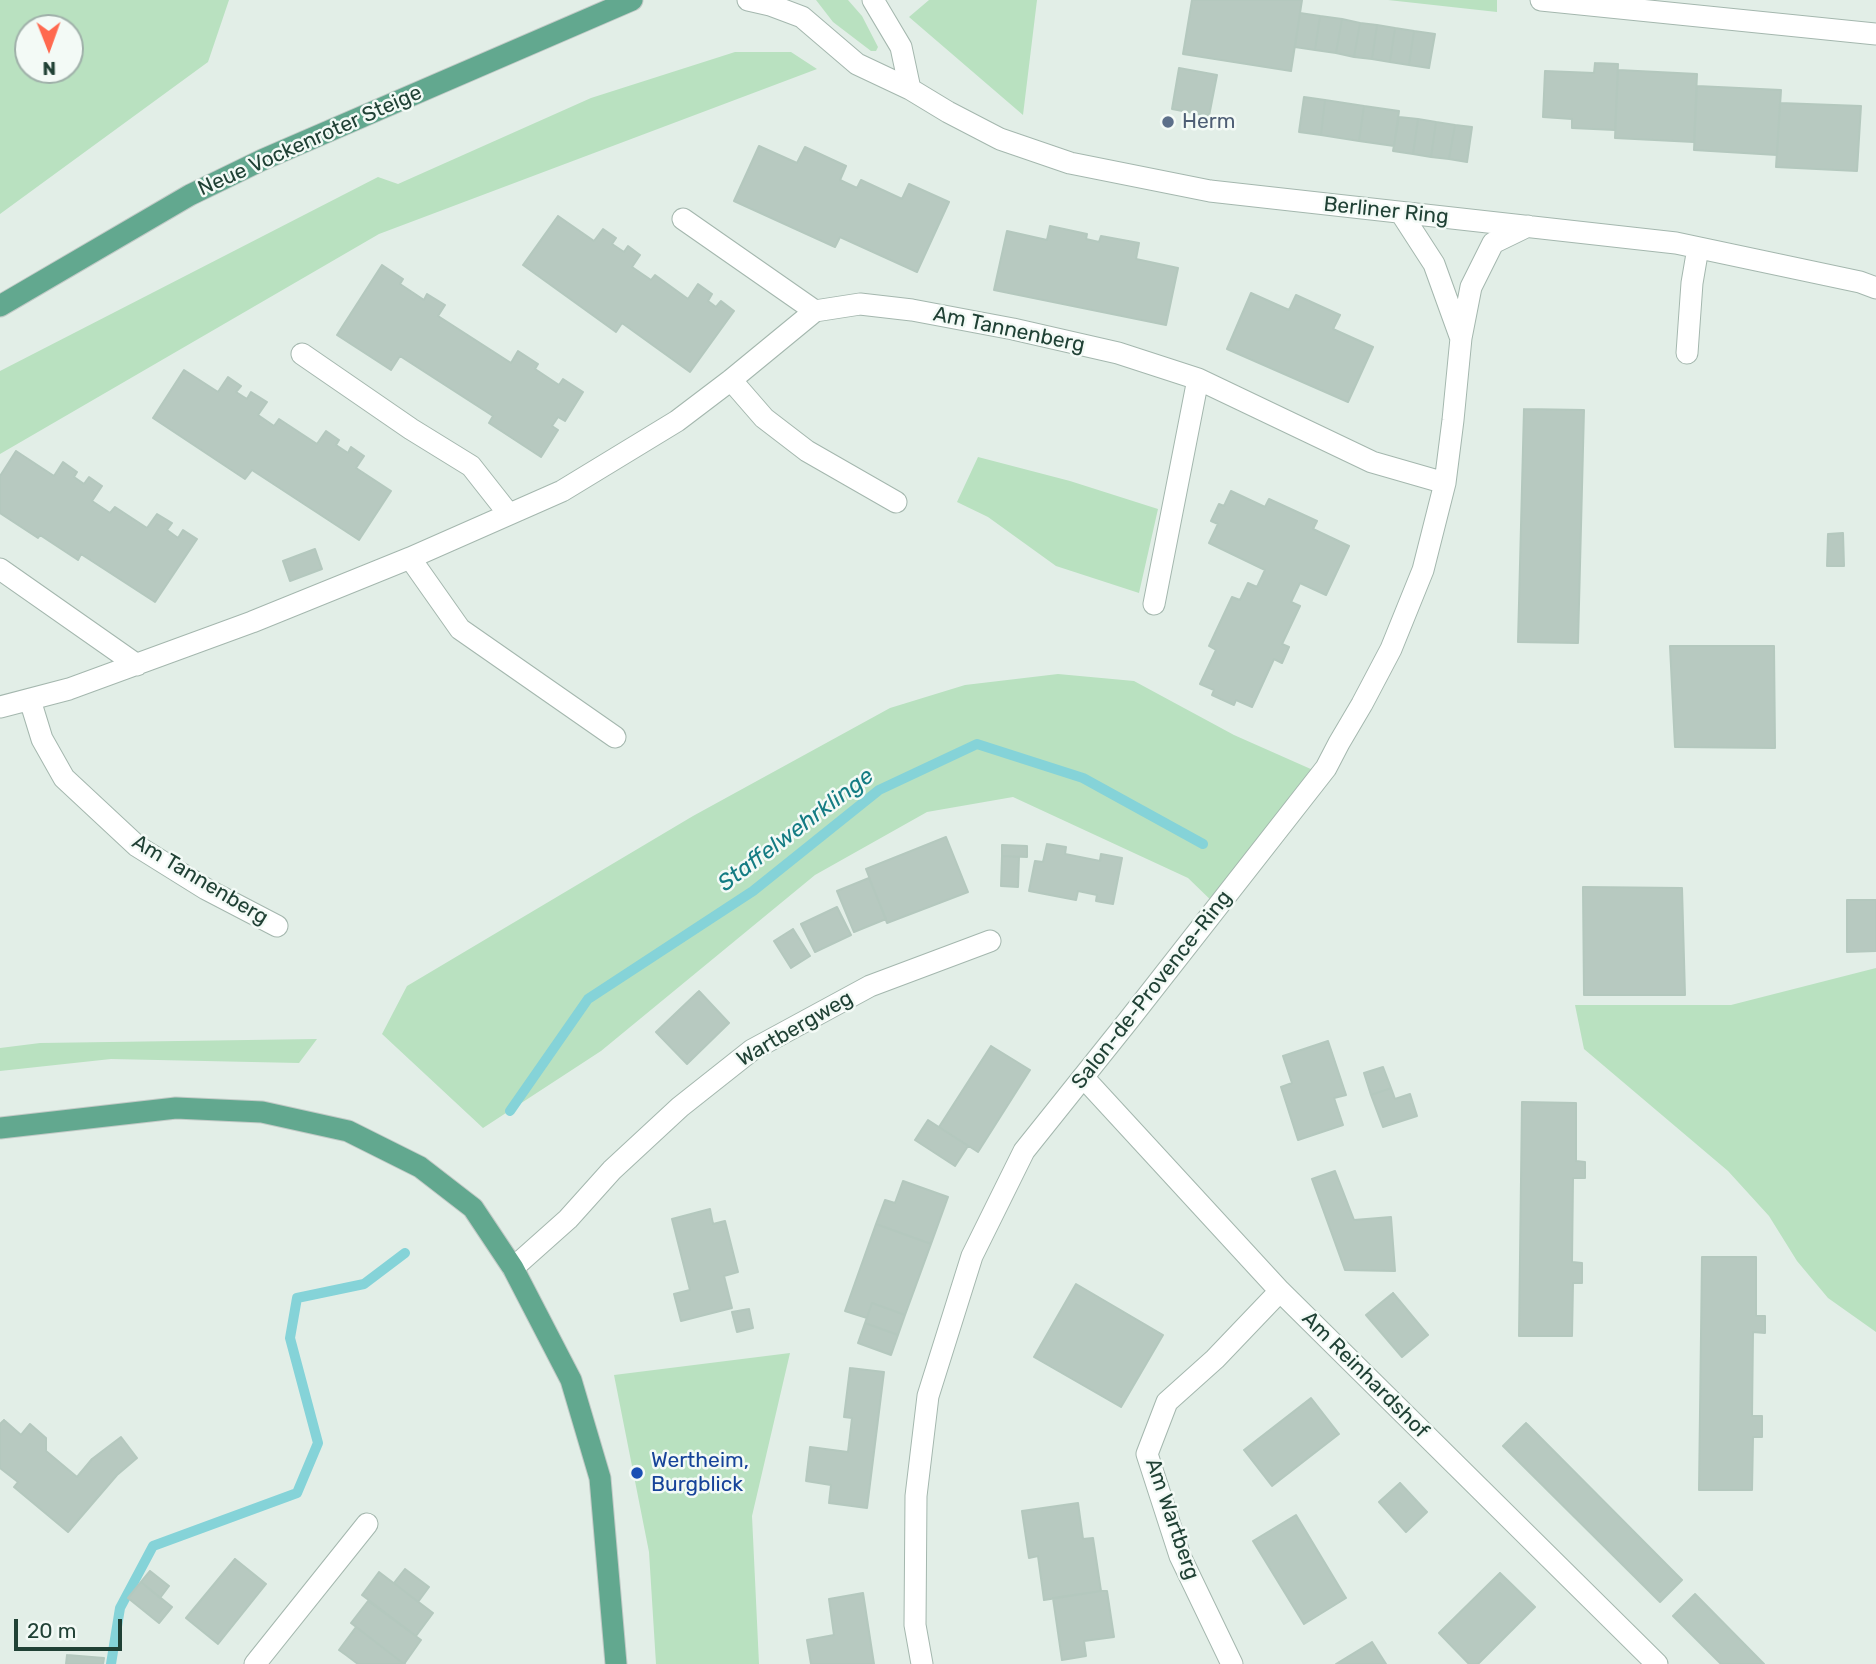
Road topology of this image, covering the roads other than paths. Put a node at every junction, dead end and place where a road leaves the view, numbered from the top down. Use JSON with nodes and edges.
{"nodes":[{"id":1,"x":632,"y":0,"type":"edge"},
{"id":2,"x":748,"y":0,"type":"edge"},
{"id":3,"x":873,"y":0,"type":"edge"},
{"id":4,"x":1541,"y":0,"type":"edge"},
{"id":5,"x":800,"y":8,"type":"edge"},
{"id":6,"x":1876,"y":34,"type":"edge"},
{"id":7,"x":909,"y":89,"type":"junction"},
{"id":8,"x":1401,"y":213,"type":"junction"},
{"id":9,"x":683,"y":219,"type":"dead end"},
{"id":10,"x":1528,"y":226,"type":"junction"},
{"id":11,"x":1698,"y":248,"type":"junction"},
{"id":12,"x":1876,"y":288,"type":"edge"},
{"id":13,"x":0,"y":306,"type":"edge"},
{"id":14,"x":815,"y":311,"type":"junction"},
{"id":15,"x":1461,"y":338,"type":"junction"},
{"id":16,"x":1687,"y":353,"type":"dead end"},
{"id":17,"x":302,"y":354,"type":"dead end"},
{"id":18,"x":1198,"y":379,"type":"junction"},
{"id":19,"x":731,"y":380,"type":"junction"},
{"id":20,"x":1445,"y":483,"type":"junction"},
{"id":21,"x":896,"y":502,"type":"dead end"},
{"id":22,"x":508,"y":513,"type":"junction"},
{"id":23,"x":410,"y":558,"type":"junction"},
{"id":24,"x":0,"y":569,"type":"edge"},
{"id":25,"x":1154,"y":604,"type":"dead end"},
{"id":26,"x":136,"y":665,"type":"junction"},
{"id":27,"x":30,"y":700,"type":"junction"},
{"id":28,"x":0,"y":707,"type":"edge"},
{"id":29,"x":615,"y":737,"type":"dead end"},
{"id":30,"x":276,"y":926,"type":"dead end"},
{"id":31,"x":990,"y":942,"type":"dead end"},
{"id":32,"x":1083,"y":1077,"type":"junction"},
{"id":33,"x":0,"y":1128,"type":"edge"},
{"id":34,"x":513,"y":1268,"type":"junction"},
{"id":35,"x":1280,"y":1292,"type":"junction"},
{"id":36,"x":367,"y":1524,"type":"dead end"},
{"id":37,"x":255,"y":1664,"type":"edge"},
{"id":38,"x":616,"y":1664,"type":"edge"},
{"id":39,"x":922,"y":1664,"type":"edge"},
{"id":40,"x":1232,"y":1664,"type":"edge"},
{"id":41,"x":1657,"y":1664,"type":"edge"}],
"edges":[{"from":1,"to":13,"type":"main road","name":"Neue Vockenroter Steige"},
{"from":2,"to":5,"type":"street","name":"Berliner Ring"},
{"from":3,"to":7,"type":"street"},
{"from":4,"to":6,"type":"street"},
{"from":5,"to":7,"type":"street","name":"Berliner Ring"},
{"from":7,"to":8,"type":"street","name":"Berliner Ring"},
{"from":8,"to":10,"type":"street","name":"Berliner Ring"},
{"from":8,"to":15,"type":"street","name":"Salon-de-Provence-Ring"},
{"from":9,"to":14,"type":"street"},
{"from":10,"to":11,"type":"street","name":"Berliner Ring"},
{"from":10,"to":15,"type":"street","name":"Salon-de-Provence-Ring"},
{"from":11,"to":12,"type":"street","name":"Berliner Ring"},
{"from":11,"to":16,"type":"street"},
{"from":14,"to":18,"type":"street","name":"Am Tannenberg"},
{"from":14,"to":19,"type":"street"},
{"from":15,"to":20,"type":"street","name":"Salon-de-Provence-Ring"},
{"from":17,"to":22,"type":"street"},
{"from":18,"to":20,"type":"street","name":"Am Tannenberg"},
{"from":18,"to":25,"type":"street"},
{"from":19,"to":21,"type":"street"},
{"from":19,"to":22,"type":"street"},
{"from":20,"to":32,"type":"street","name":"Salon-de-Provence-Ring"},
{"from":22,"to":23,"type":"street"},
{"from":23,"to":26,"type":"street"},
{"from":23,"to":29,"type":"street"},
{"from":24,"to":26,"type":"street"},
{"from":26,"to":27,"type":"street"},
{"from":27,"to":28,"type":"street"},
{"from":27,"to":30,"type":"street","name":"Am Tannenberg"},
{"from":31,"to":34,"type":"street","name":"Wartbergweg"},
{"from":32,"to":35,"type":"street","name":"Am Reinhardshof"},
{"from":32,"to":39,"type":"street","name":"Salon-de-Provence-Ring"},
{"from":33,"to":34,"type":"main road"},
{"from":34,"to":38,"type":"main road"},
{"from":35,"to":40,"type":"street","name":"Am Wartberg"},
{"from":35,"to":41,"type":"street","name":"Am Reinhardshof"},
{"from":36,"to":37,"type":"street"}]}
